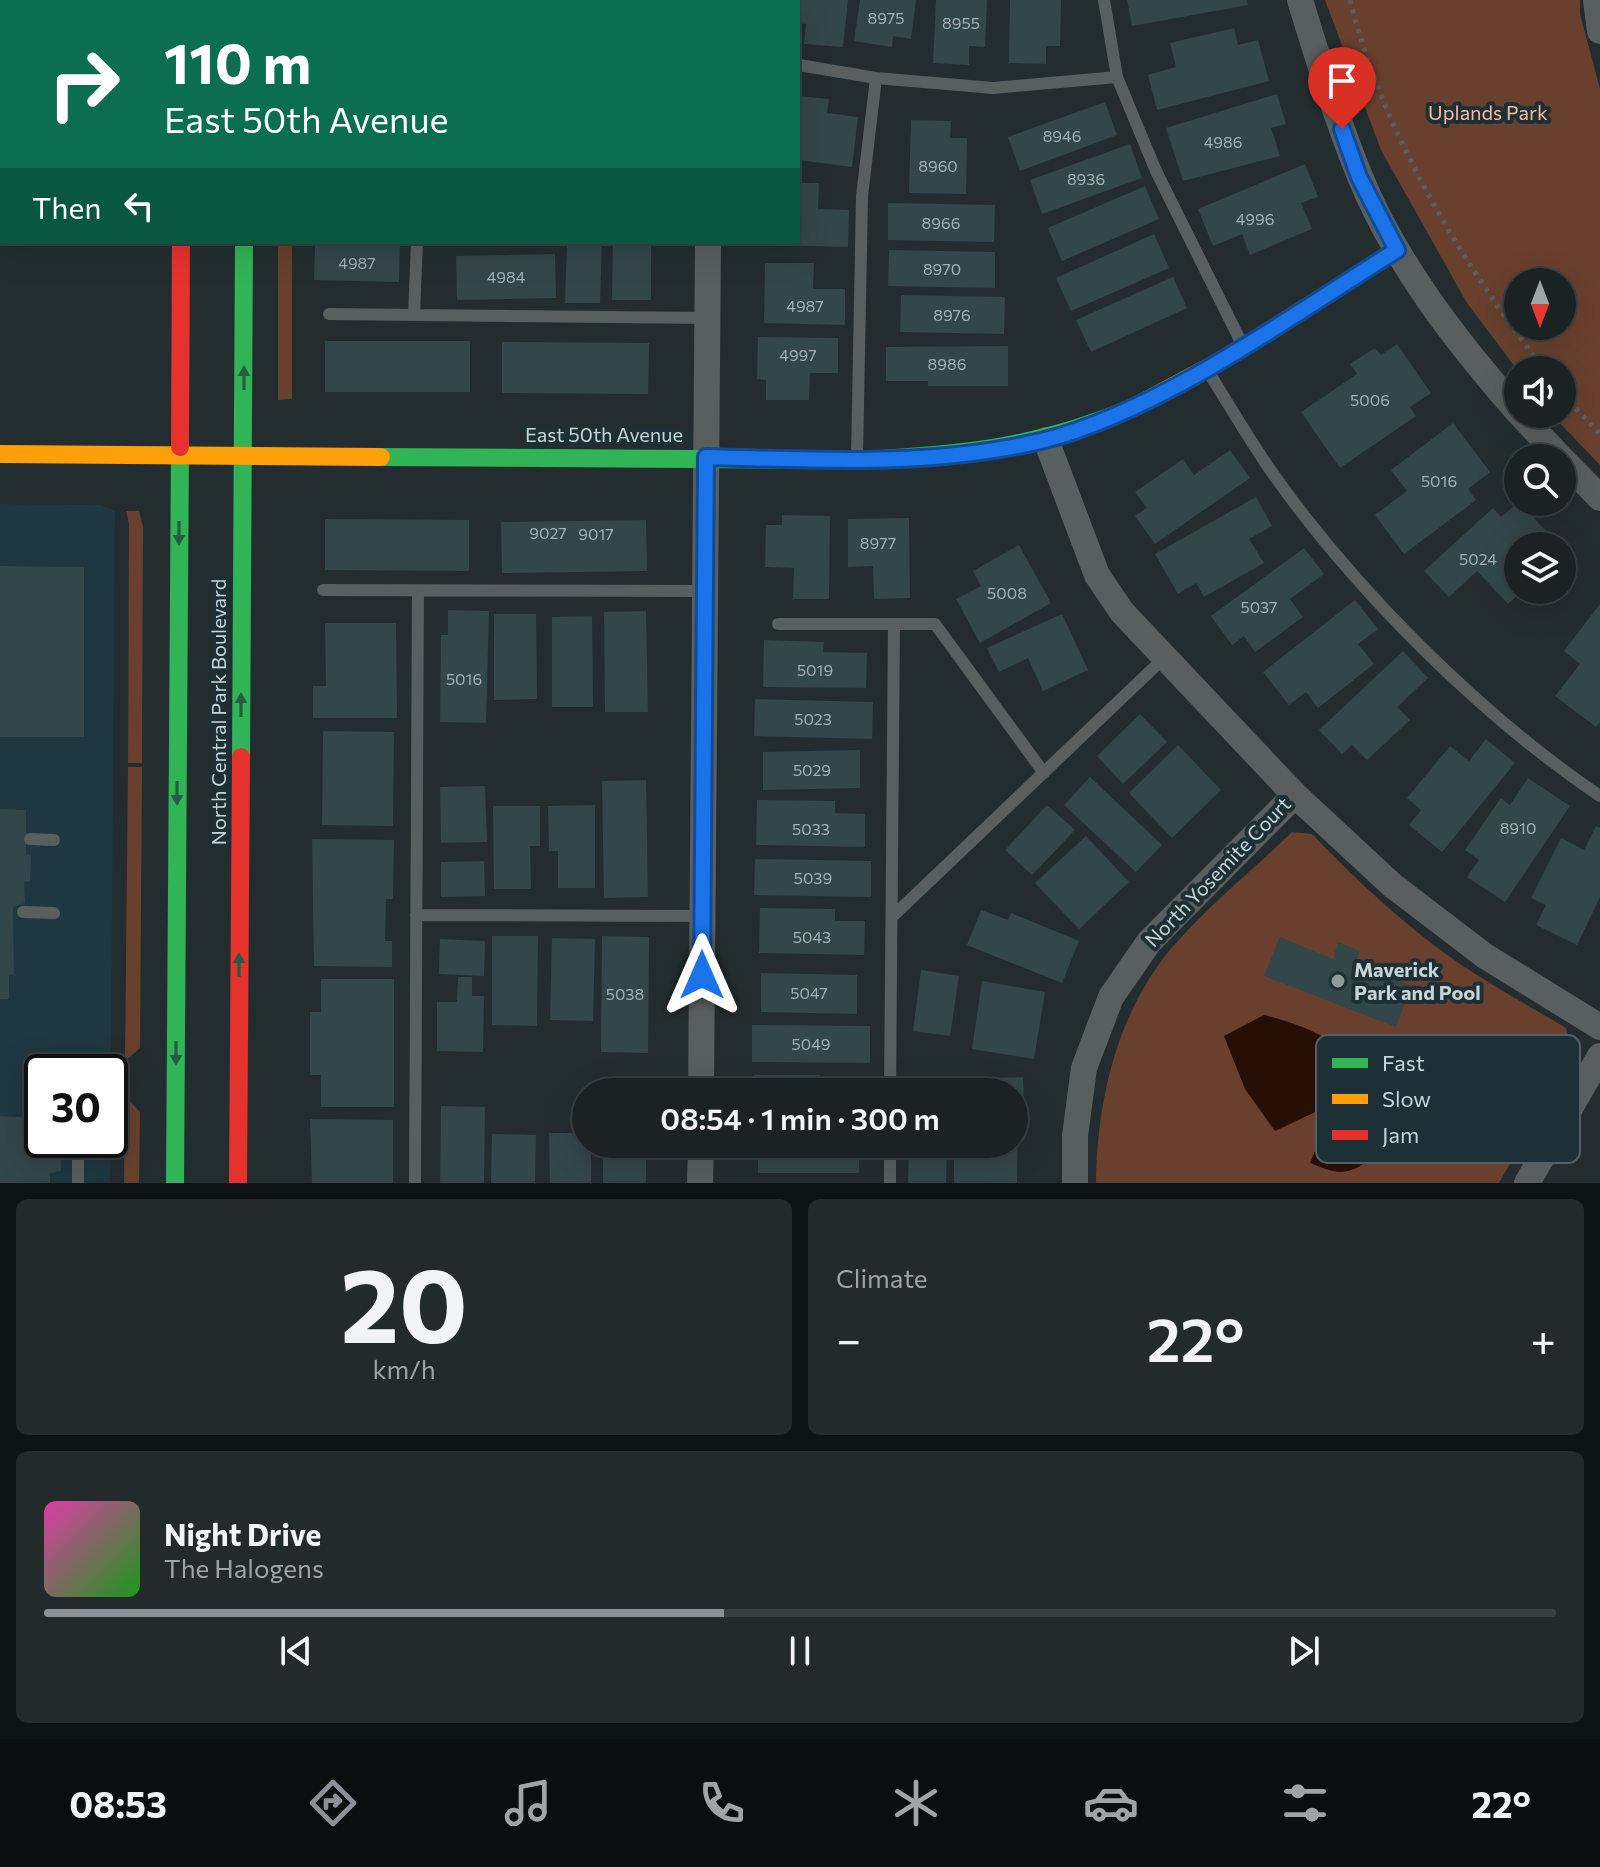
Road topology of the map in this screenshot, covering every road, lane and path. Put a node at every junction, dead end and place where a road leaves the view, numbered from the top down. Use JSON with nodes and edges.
{"nodes":[{"id":1,"x":1104,"y":0,"type":"edge"},
{"id":2,"x":1300,"y":0,"type":"edge"},
{"id":3,"x":1350,"y":0,"type":"edge"},
{"id":4,"x":1596,"y":0,"type":"edge"},
{"id":5,"x":1600,"y":31,"type":"edge"},
{"id":6,"x":800,"y":65,"type":"edge"},
{"id":7,"x":1117,"y":77,"type":"junction"},
{"id":8,"x":876,"y":78,"type":"junction"},
{"id":9,"x":181,"y":244,"type":"edge"},
{"id":10,"x":244,"y":244,"type":"edge"},
{"id":11,"x":417,"y":244,"type":"edge"},
{"id":12,"x":708,"y":244,"type":"edge"},
{"id":13,"x":1397,"y":250,"type":"junction"},
{"id":14,"x":329,"y":314,"type":"dead end"},
{"id":15,"x":414,"y":315,"type":"junction"},
{"id":16,"x":707,"y":318,"type":"junction"},
{"id":17,"x":1243,"y":345,"type":"junction"},
{"id":18,"x":1533,"y":356,"type":"edge"},
{"id":19,"x":1206,"y":368,"type":"junction"},
{"id":20,"x":1504,"y":396,"type":"edge"},
{"id":21,"x":1576,"y":409,"type":"edge"},
{"id":22,"x":1533,"y":428,"type":"edge"},
{"id":23,"x":1600,"y":434,"type":"edge"},
{"id":24,"x":1046,"y":440,"type":"junction"},
{"id":25,"x":1548,"y":444,"type":"edge"},
{"id":26,"x":0,"y":454,"type":"edge"},
{"id":27,"x":180,"y":455,"type":"junction"},
{"id":28,"x":243,"y":456,"type":"junction"},
{"id":29,"x":706,"y":457,"type":"junction"},
{"id":30,"x":857,"y":460,"type":"junction"},
{"id":31,"x":1576,"y":473,"type":"edge"},
{"id":32,"x":1600,"y":498,"type":"edge"},
{"id":33,"x":323,"y":590,"type":"dead end"},
{"id":34,"x":418,"y":591,"type":"junction"},
{"id":35,"x":705,"y":591,"type":"junction"},
{"id":36,"x":778,"y":624,"type":"dead end"},
{"id":37,"x":894,"y":624,"type":"junction"},
{"id":38,"x":1165,"y":657,"type":"junction"},
{"id":39,"x":1044,"y":773,"type":"junction"},
{"id":40,"x":1295,"y":795,"type":"junction"},
{"id":41,"x":1600,"y":796,"type":"edge"},
{"id":42,"x":30,"y":839,"type":"dead end"},
{"id":43,"x":54,"y":840,"type":"dead end"},
{"id":44,"x":23,"y":912,"type":"dead end"},
{"id":45,"x":54,"y":913,"type":"dead end"},
{"id":46,"x":416,"y":915,"type":"junction"},
{"id":47,"x":702,"y":916,"type":"junction"},
{"id":48,"x":892,"y":917,"type":"junction"},
{"id":49,"x":1600,"y":1027,"type":"edge"},
{"id":50,"x":1600,"y":1056,"type":"edge"},
{"id":51,"x":701,"y":1078,"type":"edge"},
{"id":52,"x":890,"y":1078,"type":"edge"},
{"id":53,"x":1580,"y":1091,"type":"edge"},
{"id":54,"x":78,"y":1158,"type":"edge"},
{"id":55,"x":701,"y":1158,"type":"edge"},
{"id":56,"x":890,"y":1158,"type":"edge"},
{"id":57,"x":1538,"y":1163,"type":"edge"},
{"id":58,"x":78,"y":1183,"type":"edge"},
{"id":59,"x":175,"y":1183,"type":"edge"},
{"id":60,"x":238,"y":1183,"type":"edge"},
{"id":61,"x":415,"y":1183,"type":"edge"},
{"id":62,"x":700,"y":1183,"type":"edge"},
{"id":63,"x":890,"y":1183,"type":"edge"},
{"id":64,"x":1075,"y":1183,"type":"edge"},
{"id":65,"x":1527,"y":1183,"type":"edge"}],
"edges":[{"from":1,"to":7,"type":"lane"},
{"from":2,"to":13,"type":"street"},
{"from":3,"to":18,"type":"path"},
{"from":4,"to":5,"type":"street"},
{"from":6,"to":8,"type":"lane"},
{"from":7,"to":8,"type":"lane"},
{"from":7,"to":17,"type":"lane"},
{"from":8,"to":30,"type":"lane"},
{"from":9,"to":27,"type":"main road","name":"North Central Park Boulevard"},
{"from":28,"to":10,"type":"main road","name":"North Central Park Boulevard","one_way":true},
{"from":11,"to":15,"type":"lane"},
{"from":12,"to":16,"type":"street"},
{"from":13,"to":17,"type":"main road","name":"East 50th Avenue"},
{"from":13,"to":20,"type":"street"},
{"from":14,"to":15,"type":"lane"},
{"from":15,"to":16,"type":"lane"},
{"from":16,"to":29,"type":"street"},
{"from":17,"to":19,"type":"main road","name":"East 50th Avenue"},
{"from":19,"to":24,"type":"main road","name":"East 50th Avenue"},
{"from":19,"to":41,"type":"lane"},
{"from":21,"to":23,"type":"path"},
{"from":22,"to":25,"type":"street"},
{"from":24,"to":30,"type":"main road","name":"East 50th Avenue"},
{"from":24,"to":38,"type":"street","name":"North Yosemite Court"},
{"from":26,"to":27,"type":"main road","name":"East 50th Avenue"},
{"from":27,"to":28,"type":"main road","name":"East 50th Avenue"},
{"from":27,"to":59,"type":"main road","name":"North Central Park Boulevard","one_way":true},
{"from":28,"to":29,"type":"main road","name":"East 50th Avenue"},
{"from":60,"to":28,"type":"main road","name":"North Central Park Boulevard","one_way":true},
{"from":29,"to":30,"type":"main road","name":"East 50th Avenue"},
{"from":29,"to":35,"type":"street"},
{"from":31,"to":32,"type":"street"},
{"from":33,"to":34,"type":"lane"},
{"from":34,"to":35,"type":"lane"},
{"from":34,"to":46,"type":"lane"},
{"from":35,"to":47,"type":"street"},
{"from":36,"to":37,"type":"lane"},
{"from":37,"to":39,"type":"lane"},
{"from":37,"to":48,"type":"lane"},
{"from":38,"to":39,"type":"lane"},
{"from":38,"to":40,"type":"street","name":"North Yosemite Court"},
{"from":39,"to":48,"type":"lane"},
{"from":40,"to":49,"type":"street"},
{"from":40,"to":64,"type":"street","name":"North Yosemite Court"},
{"from":42,"to":43,"type":"lane"},
{"from":44,"to":45,"type":"lane"},
{"from":46,"to":47,"type":"lane"},
{"from":46,"to":61,"type":"lane"},
{"from":47,"to":51,"type":"street"},
{"from":48,"to":52,"type":"lane"},
{"from":50,"to":53,"type":"street"},
{"from":54,"to":58,"type":"lane"},
{"from":55,"to":62,"type":"street"},
{"from":56,"to":63,"type":"lane"},
{"from":57,"to":65,"type":"street"}]}
